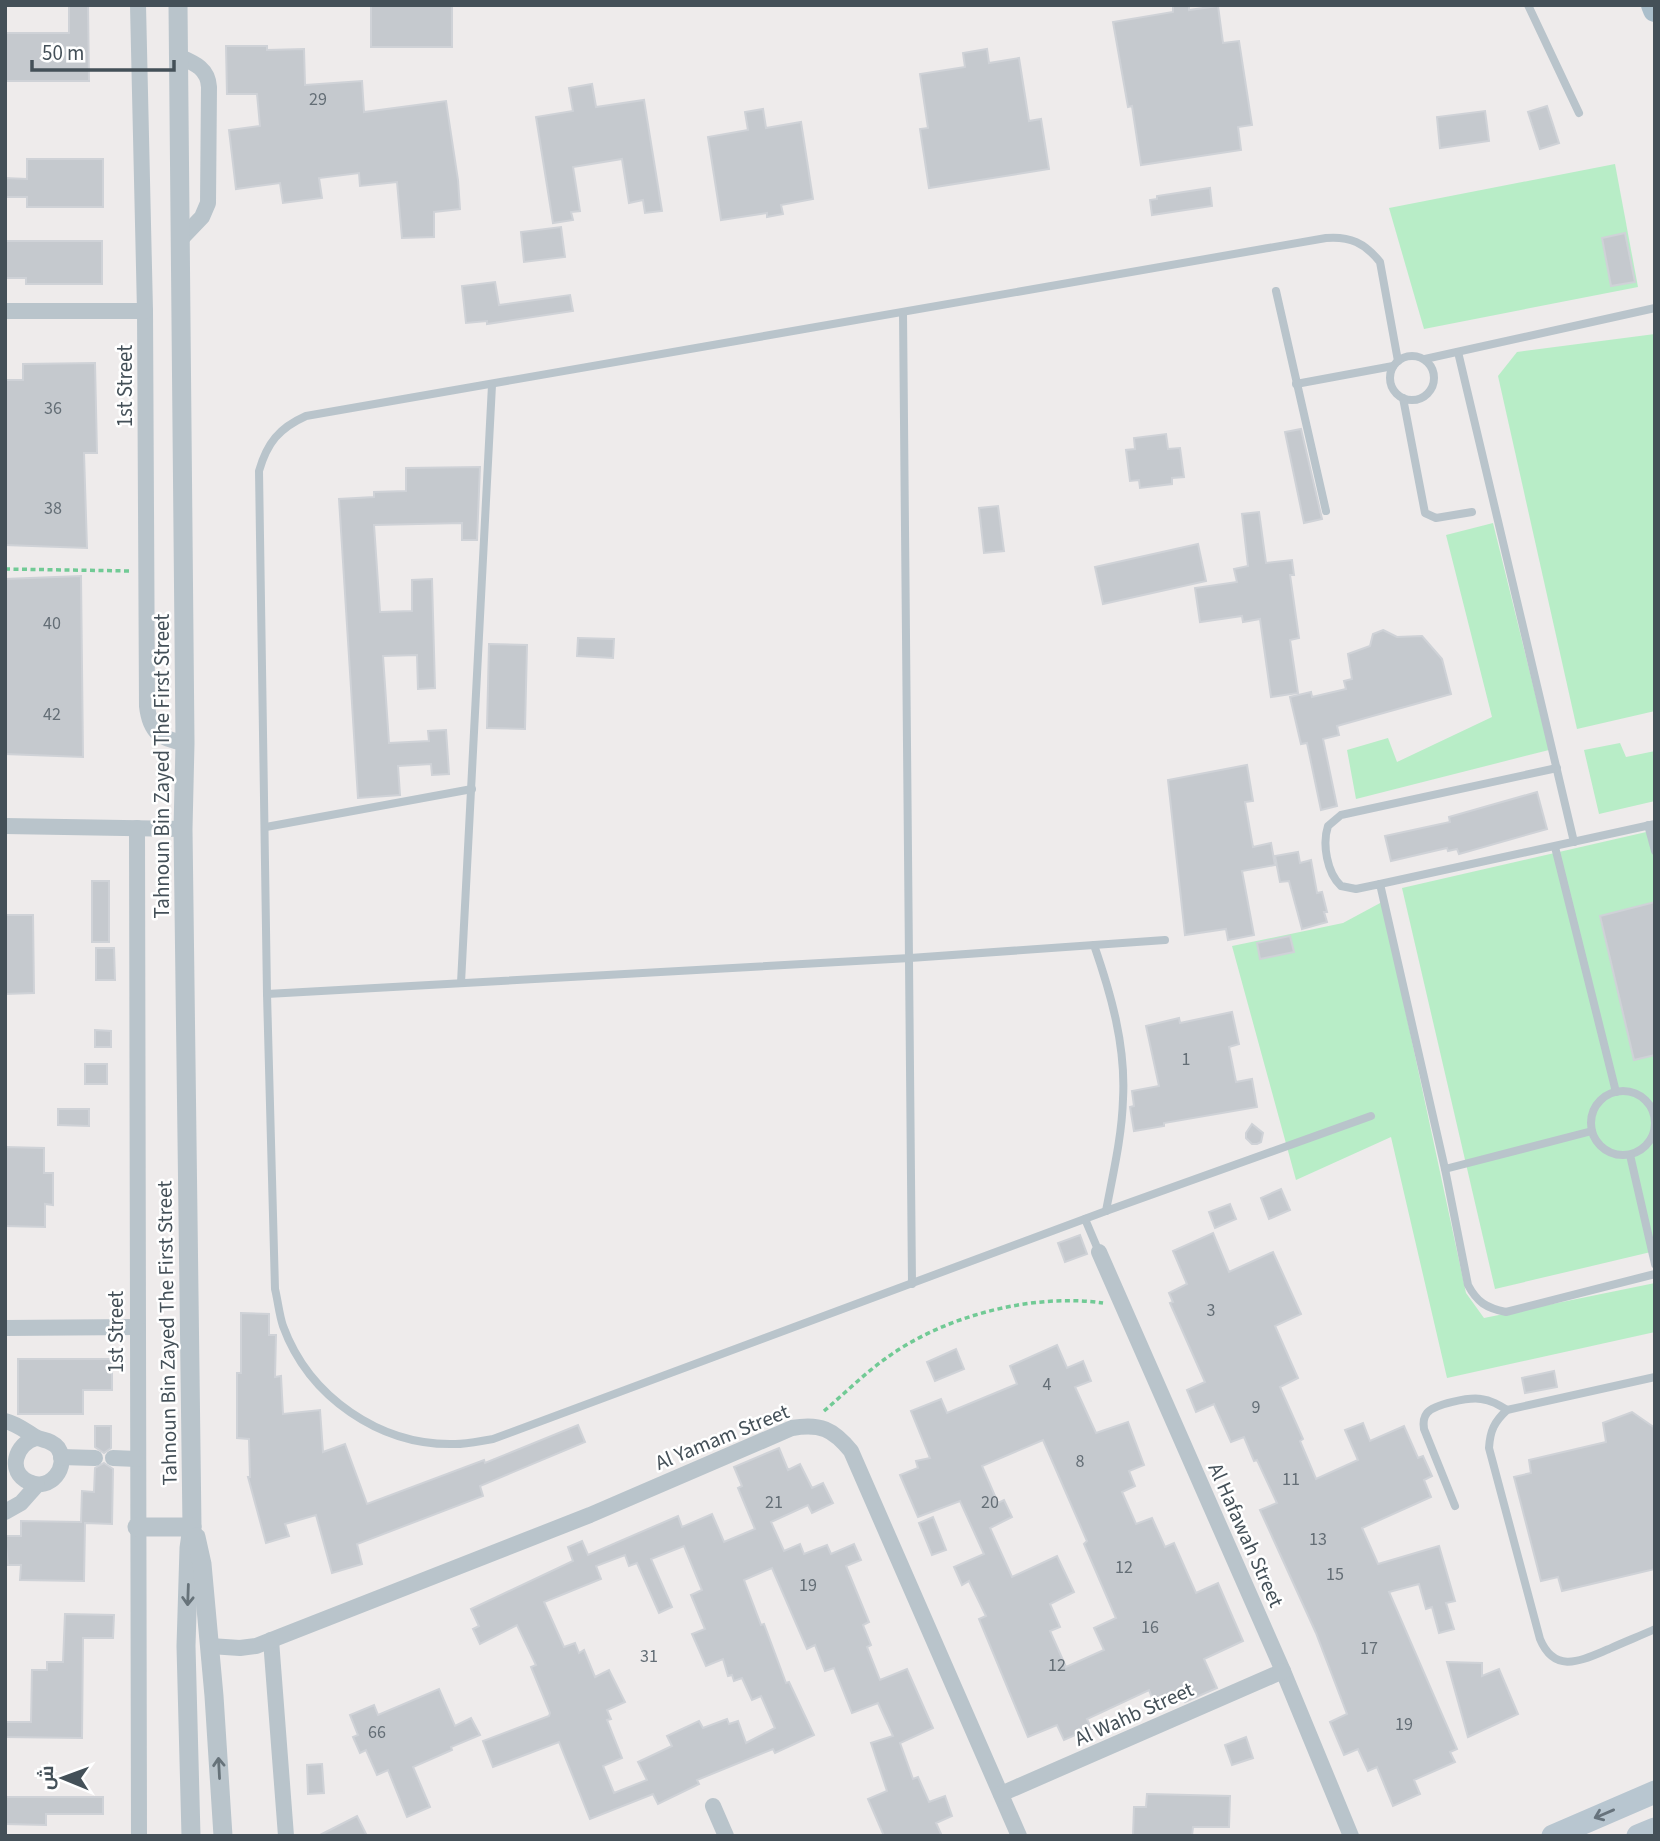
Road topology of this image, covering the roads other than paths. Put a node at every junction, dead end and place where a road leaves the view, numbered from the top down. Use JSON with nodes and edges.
{"nodes":[{"id":1,"x":138,"y":5,"type":"edge"},
{"id":2,"x":178,"y":5,"type":"edge"},
{"id":3,"x":1528,"y":5,"type":"edge"},
{"id":4,"x":1653,"y":5,"type":"edge"},
{"id":5,"x":1655,"y":10,"type":"edge"},
{"id":6,"x":178,"y":56,"type":"junction"},
{"id":7,"x":1579,"y":113,"type":"dead end"},
{"id":8,"x":180,"y":240,"type":"junction"},
{"id":9,"x":1276,"y":291,"type":"dead end"},
{"id":10,"x":1655,"y":308,"type":"edge"},
{"id":11,"x":145,"y":310,"type":"junction"},
{"id":12,"x":5,"y":311,"type":"edge"},
{"id":13,"x":903,"y":313,"type":"junction"},
{"id":14,"x":1458,"y":352,"type":"junction"},
{"id":15,"x":1426,"y":359,"type":"junction"},
{"id":16,"x":1395,"y":363,"type":"junction"},
{"id":17,"x":1296,"y":384,"type":"junction"},
{"id":18,"x":492,"y":385,"type":"junction"},
{"id":19,"x":1402,"y":398,"type":"junction"},
{"id":20,"x":1326,"y":511,"type":"dead end"},
{"id":21,"x":1472,"y":512,"type":"dead end"},
{"id":22,"x":185,"y":743,"type":"junction"},
{"id":23,"x":1557,"y":768,"type":"junction"},
{"id":24,"x":472,"y":789,"type":"junction"},
{"id":25,"x":1652,"y":825,"type":"edge"},
{"id":26,"x":5,"y":826,"type":"edge"},
{"id":27,"x":266,"y":827,"type":"junction"},
{"id":28,"x":137,"y":828,"type":"junction"},
{"id":29,"x":183,"y":829,"type":"junction"},
{"id":30,"x":1574,"y":842,"type":"junction"},
{"id":31,"x":1555,"y":847,"type":"junction"},
{"id":32,"x":1655,"y":851,"type":"edge"},
{"id":33,"x":1380,"y":884,"type":"junction"},
{"id":34,"x":1165,"y":940,"type":"dead end"},
{"id":35,"x":1094,"y":945,"type":"junction"},
{"id":36,"x":910,"y":958,"type":"junction"},
{"id":37,"x":461,"y":982,"type":"junction"},
{"id":38,"x":267,"y":994,"type":"junction"},
{"id":39,"x":1616,"y":1092,"type":"junction"},
{"id":40,"x":1371,"y":1116,"type":"dead end"},
{"id":41,"x":1655,"y":1118,"type":"edge"},
{"id":42,"x":1592,"y":1131,"type":"junction"},
{"id":43,"x":1630,"y":1155,"type":"junction"},
{"id":44,"x":1445,"y":1169,"type":"junction"},
{"id":45,"x":1106,"y":1211,"type":"junction"},
{"id":46,"x":1085,"y":1219,"type":"junction"},
{"id":47,"x":1099,"y":1252,"type":"joint"},
{"id":48,"x":1655,"y":1264,"type":"edge"},
{"id":49,"x":1655,"y":1274,"type":"edge"},
{"id":50,"x":912,"y":1284,"type":"junction"},
{"id":51,"x":137,"y":1327,"type":"junction"},
{"id":52,"x":5,"y":1328,"type":"edge"},
{"id":53,"x":1655,"y":1377,"type":"edge"},
{"id":54,"x":1507,"y":1410,"type":"junction"},
{"id":55,"x":5,"y":1421,"type":"edge"},
{"id":56,"x":36,"y":1438,"type":"junction"},
{"id":57,"x":61,"y":1457,"type":"junction"},
{"id":58,"x":95,"y":1458,"type":"dead end"},
{"id":59,"x":113,"y":1458,"type":"dead end"},
{"id":60,"x":137,"y":1459,"type":"junction"},
{"id":61,"x":37,"y":1485,"type":"junction"},
{"id":62,"x":1455,"y":1506,"type":"dead end"},
{"id":63,"x":5,"y":1512,"type":"edge"},
{"id":64,"x":137,"y":1527,"type":"junction"},
{"id":65,"x":192,"y":1527,"type":"junction"},
{"id":66,"x":1655,"y":1629,"type":"edge"},
{"id":67,"x":271,"y":1640,"type":"junction"},
{"id":68,"x":210,"y":1646,"type":"junction"},
{"id":69,"x":1283,"y":1671,"type":"junction"},
{"id":70,"x":1655,"y":1792,"type":"edge"},
{"id":71,"x":1001,"y":1794,"type":"junction"},
{"id":72,"x":713,"y":1806,"type":"dead end"},
{"id":73,"x":1655,"y":1829,"type":"edge"},
{"id":74,"x":139,"y":1836,"type":"edge"},
{"id":75,"x":191,"y":1836,"type":"edge"},
{"id":76,"x":223,"y":1836,"type":"edge"},
{"id":77,"x":286,"y":1836,"type":"edge"},
{"id":78,"x":726,"y":1836,"type":"edge"},
{"id":79,"x":1019,"y":1836,"type":"edge"},
{"id":80,"x":1351,"y":1836,"type":"edge"},
{"id":81,"x":1553,"y":1836,"type":"edge"},
{"id":82,"x":1638,"y":1836,"type":"edge"}],
"edges":[{"from":1,"to":11,"type":"street","name":"1st Street"},
{"from":2,"to":6,"type":"street","name":"Tahnoun Bin Zayed The First Street"},
{"from":3,"to":7,"type":"lane"},
{"from":4,"to":5,"type":"main road"},
{"from":6,"to":8,"type":"street","name":"Tahnoun Bin Zayed The First Street"},
{"from":6,"to":8,"type":"street"},
{"from":8,"to":22,"type":"street","name":"Tahnoun Bin Zayed The First Street"},
{"from":9,"to":17,"type":"lane"},
{"from":10,"to":14,"type":"lane"},
{"from":11,"to":12,"type":"street"},
{"from":11,"to":22,"type":"street","name":"1st Street"},
{"from":13,"to":16,"type":"lane"},
{"from":13,"to":18,"type":"lane"},
{"from":13,"to":36,"type":"lane"},
{"from":14,"to":15,"type":"lane"},
{"from":14,"to":23,"type":"lane"},
{"from":15,"to":16,"type":"lane"},
{"from":15,"to":19,"type":"lane"},
{"from":16,"to":17,"type":"lane"},
{"from":16,"to":19,"type":"lane"},
{"from":17,"to":20,"type":"lane"},
{"from":18,"to":24,"type":"lane"},
{"from":18,"to":27,"type":"lane"},
{"from":19,"to":21,"type":"lane"},
{"from":22,"to":29,"type":"street","name":"Tahnoun Bin Zayed The First Street"},
{"from":23,"to":30,"type":"lane"},
{"from":23,"to":33,"type":"lane"},
{"from":24,"to":27,"type":"lane"},
{"from":24,"to":37,"type":"lane"},
{"from":25,"to":30,"type":"lane"},
{"from":25,"to":32,"type":"lane"},
{"from":26,"to":28,"type":"street"},
{"from":27,"to":38,"type":"lane"},
{"from":28,"to":29,"type":"street"},
{"from":28,"to":51,"type":"street","name":"1st Street"},
{"from":29,"to":65,"type":"street","name":"Tahnoun Bin Zayed The First Street"},
{"from":30,"to":31,"type":"lane"},
{"from":31,"to":33,"type":"lane"},
{"from":31,"to":39,"type":"lane"},
{"from":33,"to":44,"type":"lane"},
{"from":34,"to":35,"type":"lane"},
{"from":35,"to":36,"type":"lane"},
{"from":35,"to":45,"type":"lane"},
{"from":36,"to":37,"type":"lane"},
{"from":36,"to":50,"type":"lane"},
{"from":37,"to":38,"type":"lane"},
{"from":38,"to":50,"type":"lane"},
{"from":39,"to":41,"type":"lane"},
{"from":39,"to":42,"type":"lane"},
{"from":40,"to":45,"type":"lane"},
{"from":41,"to":43,"type":"lane"},
{"from":42,"to":43,"type":"lane"},
{"from":42,"to":44,"type":"lane"},
{"from":43,"to":48,"type":"lane"},
{"from":44,"to":49,"type":"lane"},
{"from":45,"to":46,"type":"lane"},
{"from":46,"to":47,"type":"lane"},
{"from":46,"to":50,"type":"lane"},
{"from":47,"to":69,"type":"street","name":"Al Hafawah Street"},
{"from":51,"to":52,"type":"street"},
{"from":51,"to":60,"type":"street","name":"1st Street"},
{"from":53,"to":54,"type":"lane"},
{"from":54,"to":62,"type":"lane"},
{"from":54,"to":66,"type":"lane"},
{"from":55,"to":56,"type":"street"},
{"from":56,"to":57,"type":"street"},
{"from":56,"to":61,"type":"street"},
{"from":57,"to":58,"type":"street"},
{"from":57,"to":61,"type":"street"},
{"from":59,"to":60,"type":"street"},
{"from":60,"to":64,"type":"street","name":"1st Street"},
{"from":61,"to":63,"type":"street"},
{"from":64,"to":65,"type":"street"},
{"from":64,"to":74,"type":"street","name":"1st Street"},
{"from":65,"to":68,"type":"street","name":"Tahnoun Bin Zayed The First Street"},
{"from":65,"to":75,"type":"street","name":"Tahnoun Bin Zayed The First Street","one_way":true},
{"from":67,"to":68,"type":"street","name":"Al Yamam Street"},
{"from":67,"to":71,"type":"street","name":"Al Yamam Street"},
{"from":67,"to":77,"type":"street"},
{"from":76,"to":68,"type":"street","name":"Tahnoun Bin Zayed The First Street","one_way":true},
{"from":69,"to":71,"type":"street","name":"Al Wahb Street"},
{"from":69,"to":80,"type":"street","name":"Al Hafawah Street"},
{"from":70,"to":81,"type":"main road","one_way":true},
{"from":71,"to":79,"type":"street","name":"Al Yamam Street"},
{"from":72,"to":78,"type":"street"},
{"from":73,"to":82,"type":"main road"}]}
